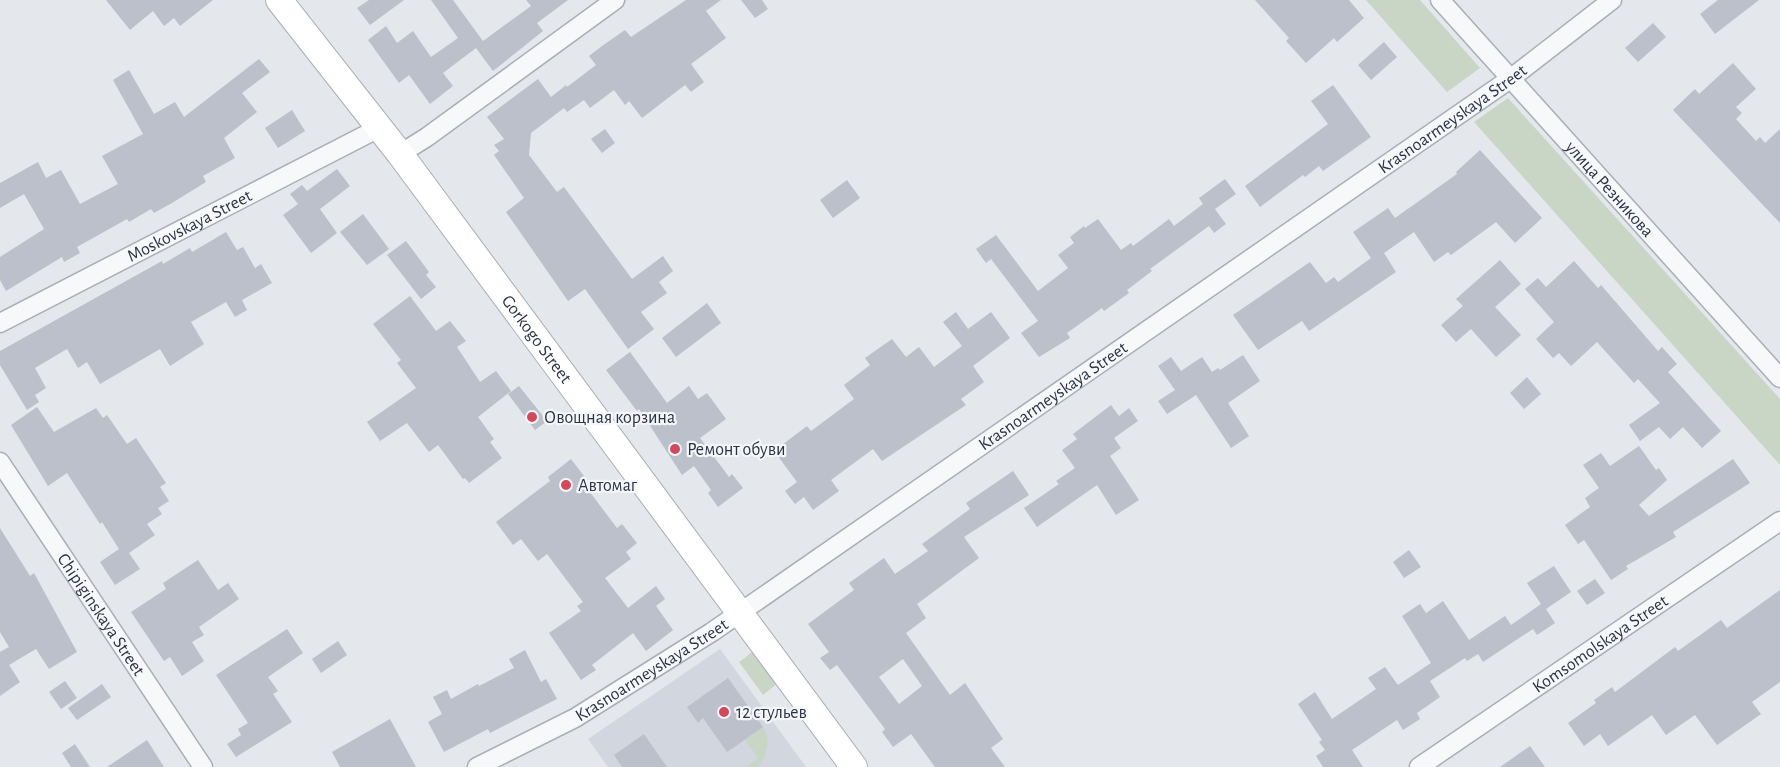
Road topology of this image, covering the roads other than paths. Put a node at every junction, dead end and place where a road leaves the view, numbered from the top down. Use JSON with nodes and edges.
{"nodes":[{"id":1,"x":279,"y":0,"type":"edge"},
{"id":2,"x":615,"y":0,"type":"edge"},
{"id":3,"x":1440,"y":0,"type":"edge"},
{"id":4,"x":1612,"y":0,"type":"edge"},
{"id":5,"x":1510,"y":79,"type":"junction"},
{"id":6,"x":379,"y":128,"type":"junction"},
{"id":7,"x":400,"y":154,"type":"junction"},
{"id":8,"x":0,"y":323,"type":"edge"},
{"id":9,"x":1780,"y":378,"type":"edge"},
{"id":10,"x":0,"y":462,"type":"edge"},
{"id":11,"x":1780,"y":521,"type":"edge"},
{"id":12,"x":738,"y":613,"type":"junction"},
{"id":13,"x":203,"y":767,"type":"edge"},
{"id":14,"x":477,"y":767,"type":"edge"},
{"id":15,"x":854,"y":767,"type":"edge"},
{"id":16,"x":1419,"y":767,"type":"edge"}],
"edges":[{"from":1,"to":6,"type":"main road","name":"Gorkogo Street"},
{"from":2,"to":7,"type":"street"},
{"from":3,"to":5,"type":"street","name":"улица Резникова"},
{"from":4,"to":5,"type":"street","name":"Krasnoarmeyskaya Street"},
{"from":5,"to":9,"type":"street","name":"улица Резникова"},
{"from":5,"to":12,"type":"street","name":"Krasnoarmeyskaya Street"},
{"from":6,"to":7,"type":"main road","name":"Gorkogo Street"},
{"from":6,"to":8,"type":"street","name":"Moskovskaya Street"},
{"from":7,"to":12,"type":"main road","name":"Gorkogo Street"},
{"from":10,"to":13,"type":"street","name":"Chipiginskaya Street"},
{"from":11,"to":16,"type":"street","name":"Komsomolskaya Street"},
{"from":12,"to":14,"type":"street","name":"Krasnoarmeyskaya Street"},
{"from":12,"to":15,"type":"main road","name":"Gorkogo Street"}]}
